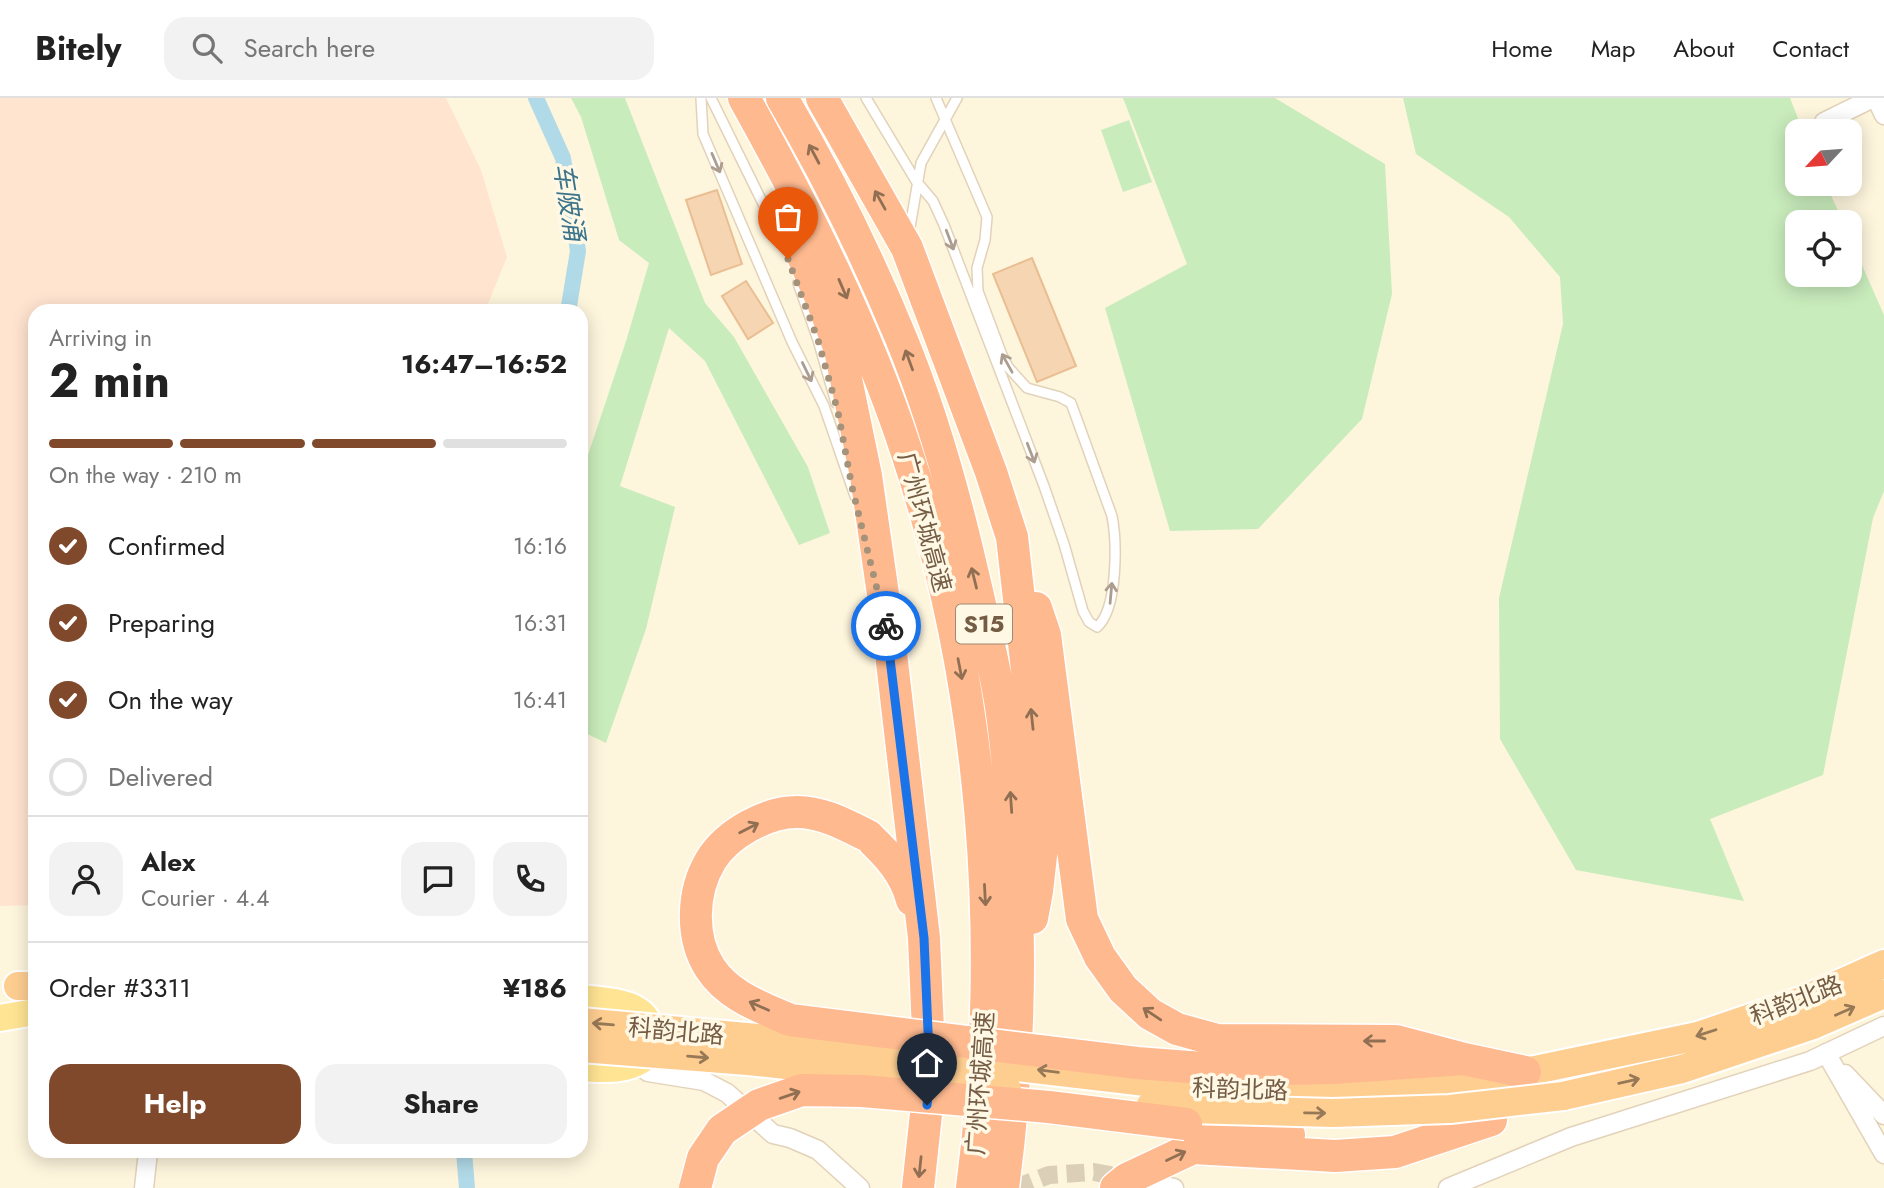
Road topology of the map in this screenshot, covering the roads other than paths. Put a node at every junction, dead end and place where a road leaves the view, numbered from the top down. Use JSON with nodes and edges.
{"nodes":[{"id":1,"x":701,"y":98,"type":"edge"},
{"id":2,"x":711,"y":98,"type":"edge"},
{"id":3,"x":735,"y":98,"type":"edge"},
{"id":4,"x":744,"y":98,"type":"edge"},
{"id":5,"x":782,"y":98,"type":"edge"},
{"id":6,"x":822,"y":98,"type":"edge"},
{"id":7,"x":866,"y":98,"type":"edge"},
{"id":8,"x":936,"y":98,"type":"edge"},
{"id":9,"x":957,"y":98,"type":"edge"},
{"id":10,"x":1874,"y":98,"type":"edge"},
{"id":11,"x":1884,"y":115,"type":"edge"},
{"id":12,"x":1830,"y":119,"type":"edge"},
{"id":13,"x":945,"y":121,"type":"junction"},
{"id":14,"x":916,"y":181,"type":"junction"},
{"id":15,"x":780,"y":239,"type":"dead end"},
{"id":16,"x":907,"y":248,"type":"junction"},
{"id":17,"x":794,"y":275,"type":"dead end"},
{"id":18,"x":838,"y":412,"type":"dead end"},
{"id":19,"x":841,"y":425,"type":"dead end"},
{"id":20,"x":852,"y":487,"type":"junction"},
{"id":21,"x":859,"y":512,"type":"dead end"},
{"id":22,"x":862,"y":525,"type":"dead end"},
{"id":23,"x":1012,"y":537,"type":"junction"},
{"id":24,"x":889,"y":636,"type":"junction"},
{"id":25,"x":924,"y":938,"type":"junction"},
{"id":26,"x":1884,"y":964,"type":"edge"},
{"id":27,"x":1018,"y":981,"type":"junction"},
{"id":28,"x":1884,"y":994,"type":"edge"},
{"id":29,"x":588,"y":999,"type":"edge"},
{"id":30,"x":28,"y":1013,"type":"edge"},
{"id":31,"x":0,"y":1018,"type":"edge"},
{"id":32,"x":588,"y":1023,"type":"edge"},
{"id":33,"x":1884,"y":1026,"type":"edge"},
{"id":34,"x":588,"y":1049,"type":"edge"},
{"id":35,"x":1826,"y":1053,"type":"junction"},
{"id":36,"x":1464,"y":1059,"type":"junction"},
{"id":37,"x":637,"y":1063,"type":"junction"},
{"id":38,"x":588,"y":1068,"type":"edge"},
{"id":39,"x":1525,"y":1072,"type":"junction"},
{"id":40,"x":1563,"y":1096,"type":"junction"},
{"id":41,"x":1884,"y":1115,"type":"edge"},
{"id":42,"x":1491,"y":1121,"type":"junction"},
{"id":43,"x":1884,"y":1154,"type":"edge"},
{"id":44,"x":147,"y":1158,"type":"edge"},
{"id":45,"x":1151,"y":1183,"type":"tunnel mouth"},
{"id":46,"x":144,"y":1188,"type":"edge"},
{"id":47,"x":695,"y":1188,"type":"edge"},
{"id":48,"x":860,"y":1188,"type":"edge"},
{"id":49,"x":918,"y":1188,"type":"edge"},
{"id":50,"x":972,"y":1188,"type":"edge"},
{"id":51,"x":1003,"y":1188,"type":"edge"},
{"id":52,"x":1116,"y":1188,"type":"tunnel mouth"},
{"id":53,"x":1174,"y":1188,"type":"edge"},
{"id":54,"x":1448,"y":1188,"type":"edge"}],
"edges":[{"from":1,"to":20,"type":"lane","one_way":true},
{"from":2,"to":15,"type":"lane"},
{"from":3,"to":24,"type":"highway"},
{"from":4,"to":50,"type":"highway","name":"广州环城高速","number":"S15","one_way":true},
{"from":27,"to":5,"type":"highway","name":"广州环城高速","number":"S15","one_way":true},
{"from":16,"to":6,"type":"highway","one_way":true},
{"from":7,"to":14,"type":"lane"},
{"from":8,"to":13,"type":"lane"},
{"from":9,"to":13,"type":"lane"},
{"from":10,"to":11,"type":"street"},
{"from":10,"to":12,"type":"street"},
{"from":13,"to":14,"type":"lane"},
{"from":14,"to":13,"type":"lane","one_way":true},
{"from":14,"to":16,"type":"lane"},
{"from":16,"to":23,"type":"highway"},
{"from":17,"to":18,"type":"lane"},
{"from":19,"to":20,"type":"lane"},
{"from":20,"to":21,"type":"lane"},
{"from":22,"to":24,"type":"lane"},
{"from":27,"to":23,"type":"highway","one_way":true},
{"from":36,"to":23,"type":"highway","one_way":true},
{"from":24,"to":25,"type":"highway"},
{"from":36,"to":25,"type":"highway","one_way":true,"bridge":true},
{"from":25,"to":49,"type":"highway","one_way":true},
{"from":26,"to":39,"type":"highway","name":"科韵北路","one_way":true},
{"from":27,"to":51,"type":"highway","name":"广州环城高速","number":"S15"},
{"from":40,"to":28,"type":"highway","name":"科韵北路","one_way":true},
{"from":29,"to":37,"type":"main road"},
{"from":30,"to":31,"type":"main road"},
{"from":39,"to":32,"type":"highway","name":"科韵北路","one_way":true,"bridge":true},
{"from":33,"to":35,"type":"street"},
{"from":34,"to":40,"type":"highway","name":"科韵北路","one_way":true,"bridge":true},
{"from":35,"to":41,"type":"street"},
{"from":35,"to":43,"type":"street"},
{"from":35,"to":54,"type":"street"},
{"from":36,"to":39,"type":"highway"},
{"from":37,"to":38,"type":"main road"},
{"from":37,"to":48,"type":"street"},
{"from":40,"to":42,"type":"highway"},
{"from":47,"to":42,"type":"highway","one_way":true,"bridge":true},
{"from":52,"to":42,"type":"highway","one_way":true},
{"from":44,"to":46,"type":"street"},
{"from":45,"to":53,"type":"street"}]}
